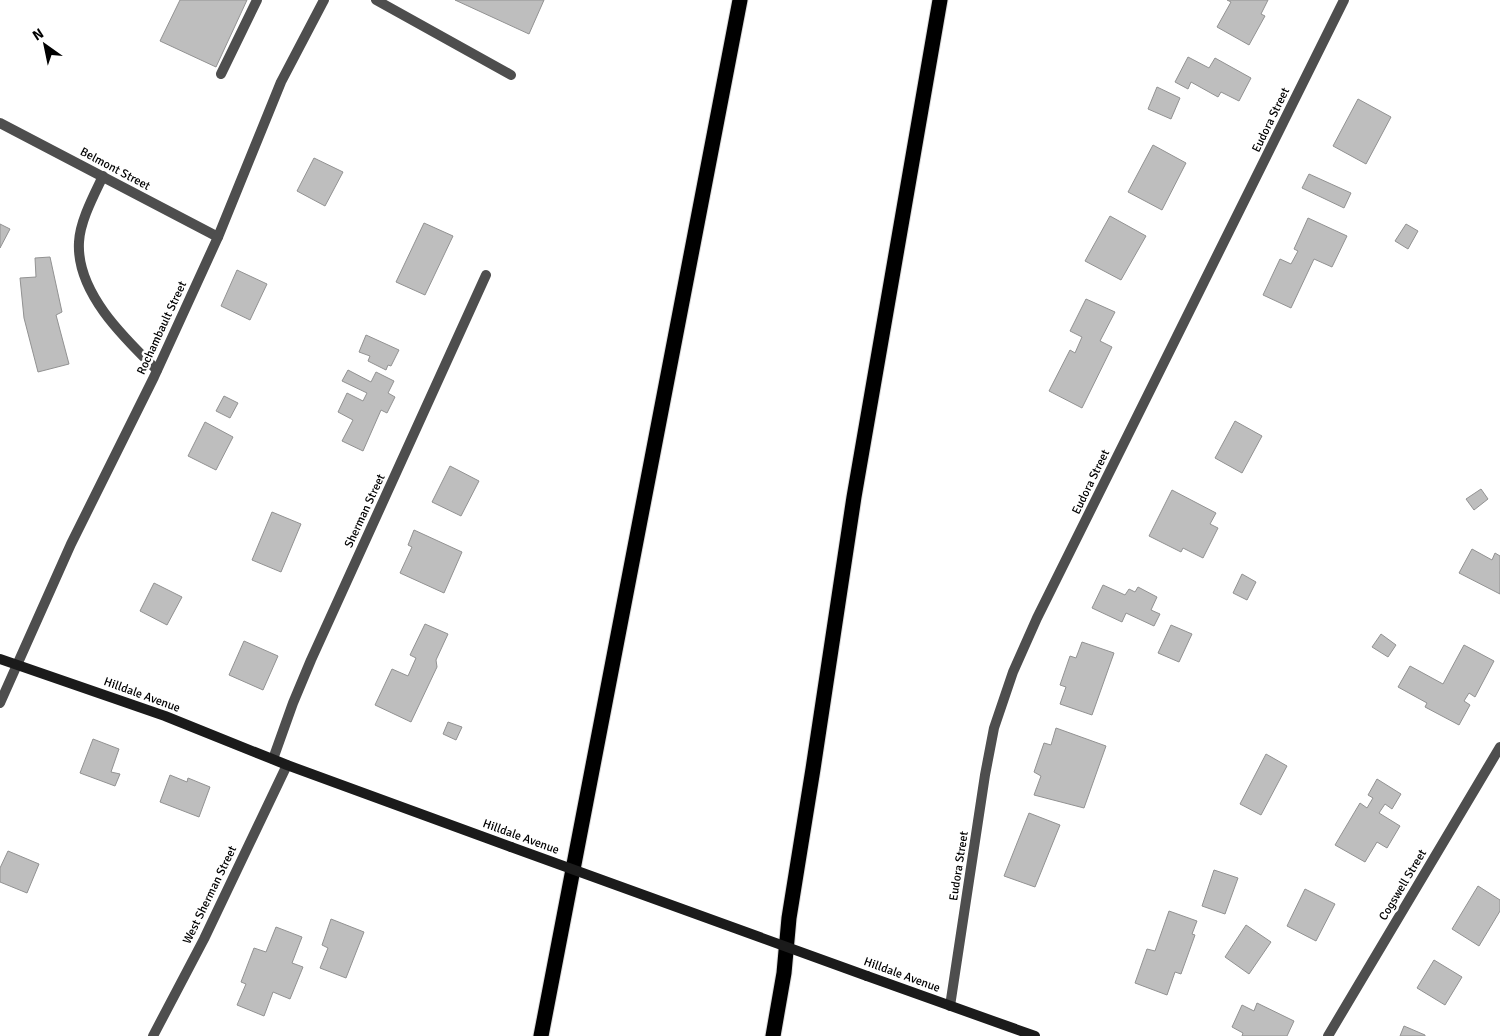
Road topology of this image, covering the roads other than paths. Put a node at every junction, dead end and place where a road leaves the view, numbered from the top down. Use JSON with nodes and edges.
{"nodes":[{"id":1,"x":257,"y":0,"type":"edge"},
{"id":2,"x":324,"y":0,"type":"edge"},
{"id":3,"x":376,"y":0,"type":"edge"},
{"id":4,"x":740,"y":0,"type":"edge"},
{"id":5,"x":940,"y":0,"type":"edge"},
{"id":6,"x":1344,"y":0,"type":"edge"},
{"id":7,"x":221,"y":74,"type":"dead end"},
{"id":8,"x":511,"y":74,"type":"dead end"},
{"id":9,"x":0,"y":123,"type":"edge"},
{"id":10,"x":103,"y":176,"type":"junction"},
{"id":11,"x":218,"y":237,"type":"junction"},
{"id":12,"x":486,"y":276,"type":"dead end"},
{"id":13,"x":157,"y":370,"type":"junction"},
{"id":14,"x":0,"y":658,"type":"edge"},
{"id":15,"x":17,"y":664,"type":"junction"},
{"id":16,"x":0,"y":702,"type":"edge"},
{"id":17,"x":1500,"y":747,"type":"edge"},
{"id":18,"x":273,"y":759,"type":"junction"},
{"id":19,"x":287,"y":764,"type":"junction"},
{"id":20,"x":950,"y":1006,"type":"junction"},
{"id":21,"x":153,"y":1036,"type":"edge"},
{"id":22,"x":541,"y":1036,"type":"edge"},
{"id":23,"x":773,"y":1036,"type":"edge"},
{"id":24,"x":1035,"y":1036,"type":"edge"},
{"id":25,"x":1328,"y":1036,"type":"edge"}],
"edges":[{"from":1,"to":7,"type":"street"},
{"from":2,"to":11,"type":"street","name":"Rochambault Street"},
{"from":3,"to":8,"type":"street"},
{"from":4,"to":22,"type":"highway"},
{"from":5,"to":23,"type":"highway"},
{"from":6,"to":20,"type":"street","name":"Eudora Street"},
{"from":9,"to":10,"type":"street","name":"Belmont Street"},
{"from":10,"to":11,"type":"street","name":"Belmont Street"},
{"from":10,"to":13,"type":"street"},
{"from":11,"to":13,"type":"street","name":"Rochambault Street"},
{"from":12,"to":18,"type":"street","name":"Sherman Street"},
{"from":13,"to":15,"type":"street","name":"Rochambault Street"},
{"from":14,"to":15,"type":"main road","name":"Hilldale Avenue"},
{"from":15,"to":16,"type":"street","name":"Rochambault Street"},
{"from":15,"to":18,"type":"main road","name":"Hilldale Avenue"},
{"from":17,"to":25,"type":"street","name":"Cogswell Street"},
{"from":18,"to":19,"type":"main road","name":"Hilldale Avenue"},
{"from":19,"to":20,"type":"main road","name":"Hilldale Avenue","bridge":true},
{"from":19,"to":21,"type":"street","name":"West Sherman Street"},
{"from":20,"to":24,"type":"main road","name":"Hilldale Avenue"}]}
